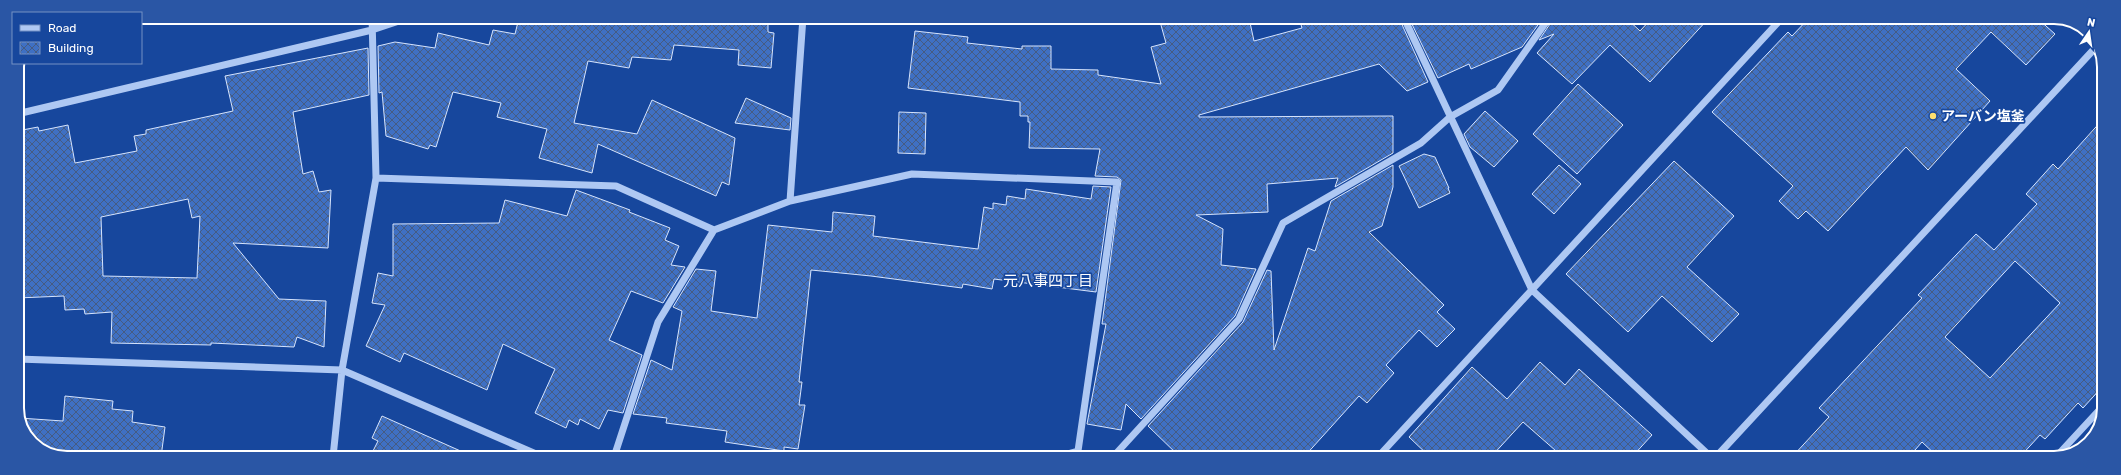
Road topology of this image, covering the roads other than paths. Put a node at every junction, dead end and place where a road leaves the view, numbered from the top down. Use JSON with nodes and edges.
{"nodes":[{"id":1,"x":372,"y":24,"type":"edge"},
{"id":2,"x":390,"y":24,"type":"edge"},
{"id":3,"x":803,"y":24,"type":"edge"},
{"id":4,"x":1407,"y":24,"type":"edge"},
{"id":5,"x":1545,"y":24,"type":"edge"},
{"id":6,"x":1776,"y":24,"type":"edge"},
{"id":7,"x":372,"y":30,"type":"junction"},
{"id":8,"x":2090,"y":52,"type":"edge"},
{"id":9,"x":24,"y":112,"type":"edge"},
{"id":10,"x":1450,"y":117,"type":"junction"},
{"id":11,"x":376,"y":178,"type":"junction"},
{"id":12,"x":790,"y":201,"type":"junction"},
{"id":13,"x":714,"y":230,"type":"junction"},
{"id":14,"x":1532,"y":290,"type":"junction"},
{"id":15,"x":24,"y":359,"type":"edge"},
{"id":16,"x":342,"y":370,"type":"junction"},
{"id":17,"x":2096,"y":413,"type":"edge"},
{"id":18,"x":2063,"y":450,"type":"edge"},
{"id":19,"x":334,"y":451,"type":"edge"},
{"id":20,"x":529,"y":451,"type":"edge"},
{"id":21,"x":616,"y":451,"type":"edge"},
{"id":22,"x":1078,"y":451,"type":"edge"},
{"id":23,"x":1118,"y":451,"type":"edge"},
{"id":24,"x":1383,"y":451,"type":"edge"},
{"id":25,"x":1706,"y":451,"type":"edge"},
{"id":26,"x":1720,"y":451,"type":"edge"}],
"edges":[{"from":1,"to":7,"type":"street"},
{"from":2,"to":7,"type":"street"},
{"from":3,"to":12,"type":"street"},
{"from":4,"to":10,"type":"street"},
{"from":5,"to":10,"type":"street"},
{"from":6,"to":14,"type":"street"},
{"from":7,"to":9,"type":"street"},
{"from":7,"to":11,"type":"street"},
{"from":8,"to":26,"type":"street"},
{"from":10,"to":14,"type":"street"},
{"from":10,"to":23,"type":"street"},
{"from":11,"to":13,"type":"street"},
{"from":11,"to":16,"type":"street"},
{"from":12,"to":13,"type":"street"},
{"from":12,"to":22,"type":"street"},
{"from":13,"to":21,"type":"street"},
{"from":14,"to":24,"type":"street"},
{"from":14,"to":25,"type":"street"},
{"from":15,"to":16,"type":"street"},
{"from":16,"to":19,"type":"street"},
{"from":16,"to":20,"type":"street"},
{"from":17,"to":18,"type":"street"}]}
